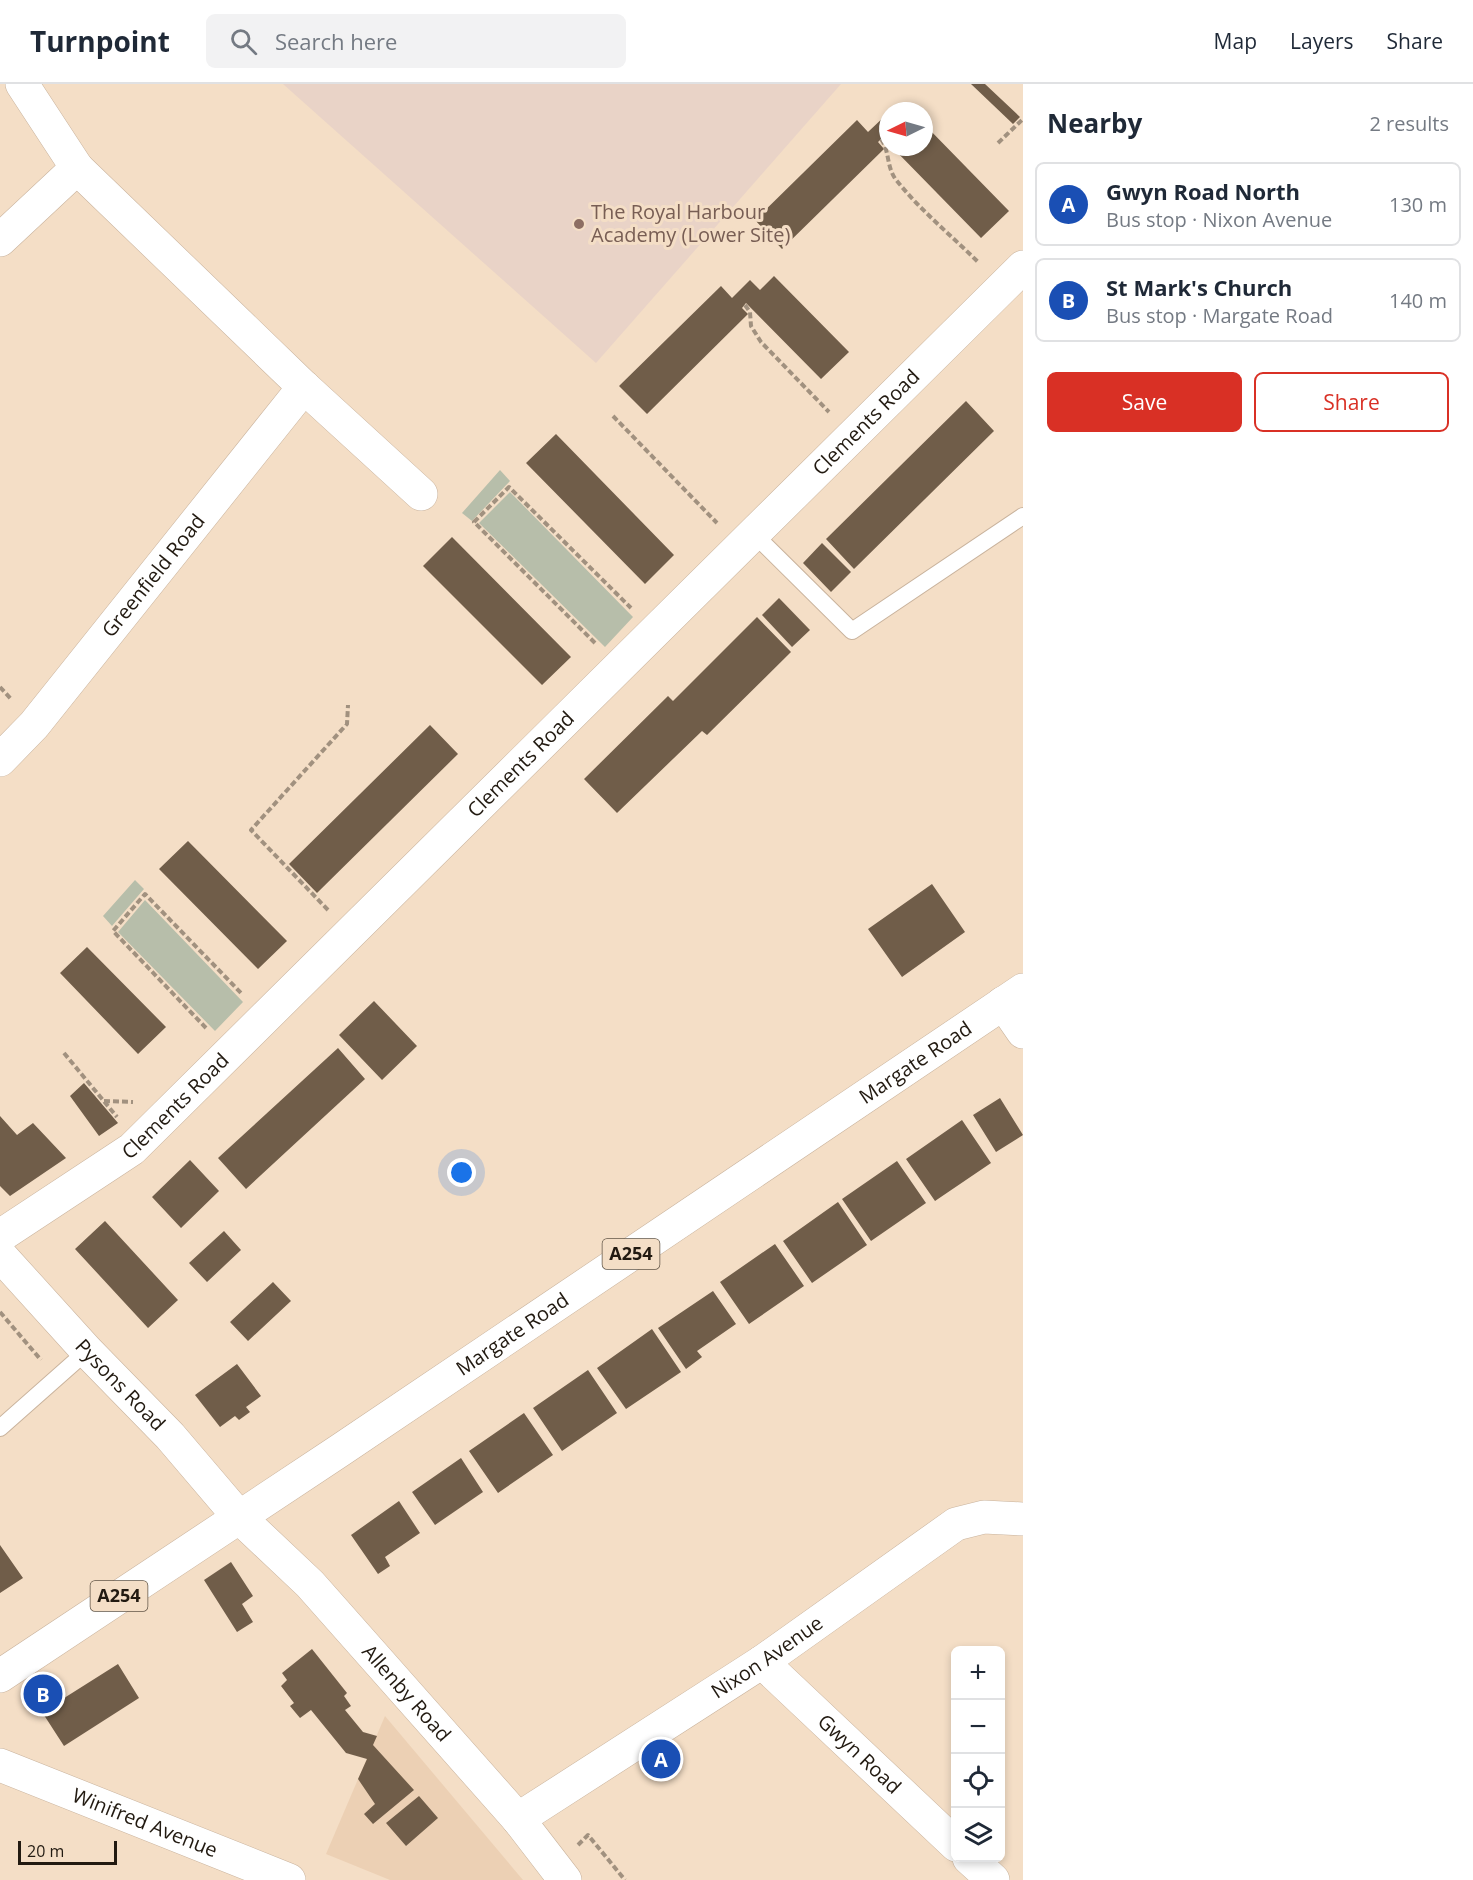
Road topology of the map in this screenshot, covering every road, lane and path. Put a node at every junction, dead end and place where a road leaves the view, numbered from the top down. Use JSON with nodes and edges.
{"nodes":[{"id":1,"x":22,"y":84,"type":"edge"},
{"id":2,"x":1023,"y":119,"type":"edge"},
{"id":3,"x":998,"y":143,"type":"dead end"},
{"id":4,"x":886,"y":156,"type":"edge"},
{"id":5,"x":77,"y":168,"type":"junction"},
{"id":6,"x":0,"y":240,"type":"edge"},
{"id":7,"x":1013,"y":277,"type":"edge"},
{"id":8,"x":745,"y":305,"type":"dead end"},
{"id":9,"x":304,"y":387,"type":"junction"},
{"id":10,"x":613,"y":416,"type":"dead end"},
{"id":11,"x":852,"y":436,"type":"junction"},
{"id":12,"x":421,"y":495,"type":"dead end"},
{"id":13,"x":1023,"y":516,"type":"edge"},
{"id":14,"x":747,"y":540,"type":"junction"},
{"id":15,"x":655,"y":632,"type":"junction"},
{"id":16,"x":619,"y":668,"type":"junction"},
{"id":17,"x":348,"y":705,"type":"dead end"},
{"id":18,"x":0,"y":760,"type":"edge"},
{"id":19,"x":350,"y":933,"type":"junction"},
{"id":20,"x":1013,"y":997,"type":"edge"},
{"id":21,"x":265,"y":1017,"type":"junction"},
{"id":22,"x":1023,"y":1032,"type":"edge"},
{"id":23,"x":230,"y":1052,"type":"junction"},
{"id":24,"x":64,"y":1053,"type":"dead end"},
{"id":25,"x":139,"y":1143,"type":"junction"},
{"id":26,"x":0,"y":1236,"type":"edge"},
{"id":27,"x":0,"y":1255,"type":"edge"},
{"id":28,"x":87,"y":1352,"type":"junction"},
{"id":29,"x":0,"y":1428,"type":"edge"},
{"id":30,"x":239,"y":1517,"type":"junction"},
{"id":31,"x":1023,"y":1519,"type":"edge"},
{"id":32,"x":762,"y":1662,"type":"junction"},
{"id":33,"x":0,"y":1676,"type":"edge"},
{"id":34,"x":0,"y":1765,"type":"edge"},
{"id":35,"x":518,"y":1819,"type":"junction"},
{"id":36,"x":951,"y":1840,"type":"edge"},
{"id":37,"x":575,"y":1847,"type":"dead end"},
{"id":38,"x":974,"y":1862,"type":"edge"},
{"id":39,"x":289,"y":1880,"type":"edge"},
{"id":40,"x":565,"y":1880,"type":"edge"},
{"id":41,"x":625,"y":1880,"type":"edge"},
{"id":42,"x":993,"y":1880,"type":"edge"}],
"edges":[{"from":1,"to":5,"type":"street"},
{"from":2,"to":3,"type":"path"},
{"from":4,"to":7,"type":"path"},
{"from":5,"to":6,"type":"street"},
{"from":5,"to":9,"type":"street"},
{"from":7,"to":11,"type":"street","name":"Clements Road"},
{"from":8,"to":11,"type":"path"},
{"from":9,"to":12,"type":"street"},
{"from":9,"to":18,"type":"street","name":"Greenfield Road"},
{"from":10,"to":14,"type":"path"},
{"from":11,"to":14,"type":"street","name":"Clements Road"},
{"from":13,"to":14,"type":"lane"},
{"from":14,"to":15,"type":"street","name":"Clements Road"},
{"from":15,"to":16,"type":"street","name":"Clements Road"},
{"from":15,"to":16,"type":"path"},
{"from":16,"to":19,"type":"street","name":"Clements Road"},
{"from":17,"to":19,"type":"path"},
{"from":19,"to":21,"type":"street","name":"Clements Road"},
{"from":20,"to":22,"type":"street"},
{"from":20,"to":30,"type":"street","name":"Margate Road","number":"A254"},
{"from":21,"to":23,"type":"street","name":"Clements Road"},
{"from":21,"to":23,"type":"path"},
{"from":23,"to":25,"type":"street","name":"Clements Road"},
{"from":24,"to":25,"type":"path"},
{"from":25,"to":26,"type":"street","name":"Clements Road"},
{"from":27,"to":28,"type":"street","name":"Pysons Road"},
{"from":28,"to":29,"type":"lane"},
{"from":28,"to":30,"type":"street","name":"Pysons Road"},
{"from":30,"to":33,"type":"street","name":"Margate Road","number":"A254"},
{"from":30,"to":35,"type":"street","name":"Allenby Road"},
{"from":31,"to":32,"type":"street","name":"Nixon Avenue"},
{"from":32,"to":35,"type":"street","name":"Nixon Avenue"},
{"from":32,"to":36,"type":"street","name":"Gwyn Road"},
{"from":34,"to":39,"type":"street","name":"Winifred Avenue"},
{"from":35,"to":40,"type":"street","name":"Allenby Road"},
{"from":37,"to":41,"type":"path"},
{"from":38,"to":42,"type":"street"}]}
